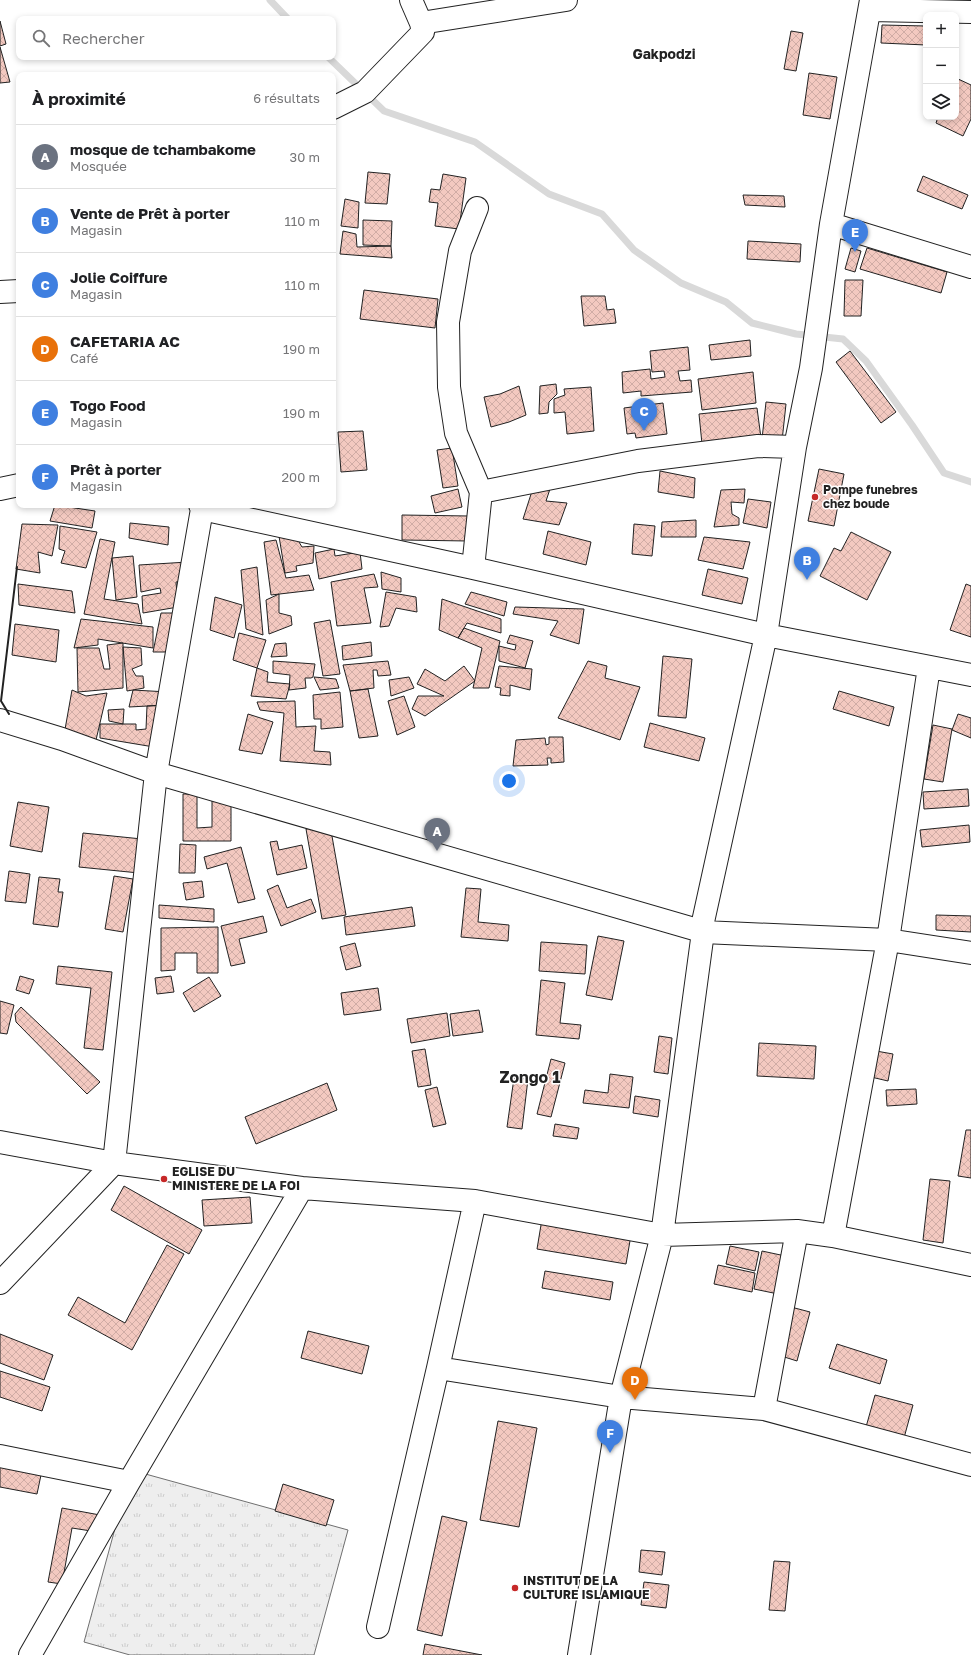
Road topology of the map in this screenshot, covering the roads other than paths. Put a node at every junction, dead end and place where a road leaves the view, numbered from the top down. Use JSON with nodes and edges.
{"nodes":[{"id":1,"x":411,"y":0,"type":"edge"},
{"id":2,"x":566,"y":0,"type":"edge"},
{"id":3,"x":871,"y":5,"type":"edge"},
{"id":4,"x":971,"y":12,"type":"edge"},
{"id":5,"x":421,"y":23,"type":"junction"},
{"id":6,"x":336,"y":106,"type":"edge"},
{"id":7,"x":477,"y":208,"type":"dead end"},
{"id":8,"x":831,"y":224,"type":"junction"},
{"id":9,"x":971,"y":267,"type":"edge"},
{"id":10,"x":16,"y":291,"type":"edge"},
{"id":11,"x":0,"y":292,"type":"edge"},
{"id":12,"x":795,"y":447,"type":"junction"},
{"id":13,"x":16,"y":486,"type":"edge"},
{"id":14,"x":0,"y":489,"type":"edge"},
{"id":15,"x":481,"y":492,"type":"junction"},
{"id":16,"x":201,"y":508,"type":"edge"},
{"id":17,"x":205,"y":508,"type":"edge"},
{"id":18,"x":473,"y":568,"type":"junction"},
{"id":19,"x":766,"y":635,"type":"junction"},
{"id":20,"x":929,"y":667,"type":"junction"},
{"id":21,"x":971,"y":675,"type":"edge"},
{"id":22,"x":0,"y":720,"type":"edge"},
{"id":23,"x":156,"y":773,"type":"junction"},
{"id":24,"x":702,"y":932,"type":"junction"},
{"id":25,"x":888,"y":940,"type":"junction"},
{"id":26,"x":971,"y":953,"type":"edge"},
{"id":27,"x":0,"y":1142,"type":"edge"},
{"id":28,"x":114,"y":1163,"type":"junction"},
{"id":29,"x":302,"y":1188,"type":"junction"},
{"id":30,"x":475,"y":1201,"type":"junction"},
{"id":31,"x":797,"y":1231,"type":"junction"},
{"id":32,"x":662,"y":1235,"type":"junction"},
{"id":33,"x":833,"y":1236,"type":"junction"},
{"id":34,"x":971,"y":1265,"type":"edge"},
{"id":35,"x":0,"y":1283,"type":"edge"},
{"id":36,"x":438,"y":1368,"type":"junction"},
{"id":37,"x":621,"y":1397,"type":"junction"},
{"id":38,"x":764,"y":1409,"type":"junction"},
{"id":39,"x":0,"y":1456,"type":"edge"},
{"id":40,"x":971,"y":1465,"type":"edge"},
{"id":41,"x":129,"y":1482,"type":"junction"},
{"id":42,"x":378,"y":1628,"type":"dead end"},
{"id":43,"x":30,"y":1655,"type":"edge"},
{"id":44,"x":579,"y":1655,"type":"edge"}],
"edges":[{"from":1,"to":5,"type":"street"},
{"from":2,"to":5,"type":"street"},
{"from":3,"to":4,"type":"street"},
{"from":3,"to":8,"type":"street"},
{"from":5,"to":6,"type":"street"},
{"from":7,"to":15,"type":"street"},
{"from":8,"to":9,"type":"street"},
{"from":8,"to":12,"type":"street"},
{"from":10,"to":11,"type":"street"},
{"from":12,"to":15,"type":"street"},
{"from":12,"to":19,"type":"street"},
{"from":13,"to":14,"type":"street"},
{"from":15,"to":18,"type":"street"},
{"from":16,"to":23,"type":"street"},
{"from":17,"to":18,"type":"street"},
{"from":18,"to":19,"type":"street"},
{"from":19,"to":20,"type":"street"},
{"from":19,"to":24,"type":"street"},
{"from":20,"to":21,"type":"street"},
{"from":20,"to":25,"type":"street"},
{"from":22,"to":23,"type":"street"},
{"from":23,"to":24,"type":"street"},
{"from":23,"to":28,"type":"street"},
{"from":24,"to":25,"type":"street"},
{"from":24,"to":32,"type":"street"},
{"from":25,"to":26,"type":"street"},
{"from":25,"to":33,"type":"street"},
{"from":27,"to":28,"type":"street"},
{"from":28,"to":29,"type":"street"},
{"from":28,"to":35,"type":"street"},
{"from":29,"to":30,"type":"street"},
{"from":29,"to":41,"type":"street"},
{"from":30,"to":32,"type":"street"},
{"from":30,"to":36,"type":"street"},
{"from":31,"to":32,"type":"street"},
{"from":31,"to":33,"type":"street"},
{"from":31,"to":38,"type":"street"},
{"from":32,"to":37,"type":"street"},
{"from":33,"to":34,"type":"street"},
{"from":36,"to":37,"type":"street"},
{"from":36,"to":42,"type":"street"},
{"from":37,"to":38,"type":"street"},
{"from":37,"to":44,"type":"street"},
{"from":38,"to":40,"type":"street"},
{"from":39,"to":41,"type":"street"},
{"from":41,"to":43,"type":"street"}]}
